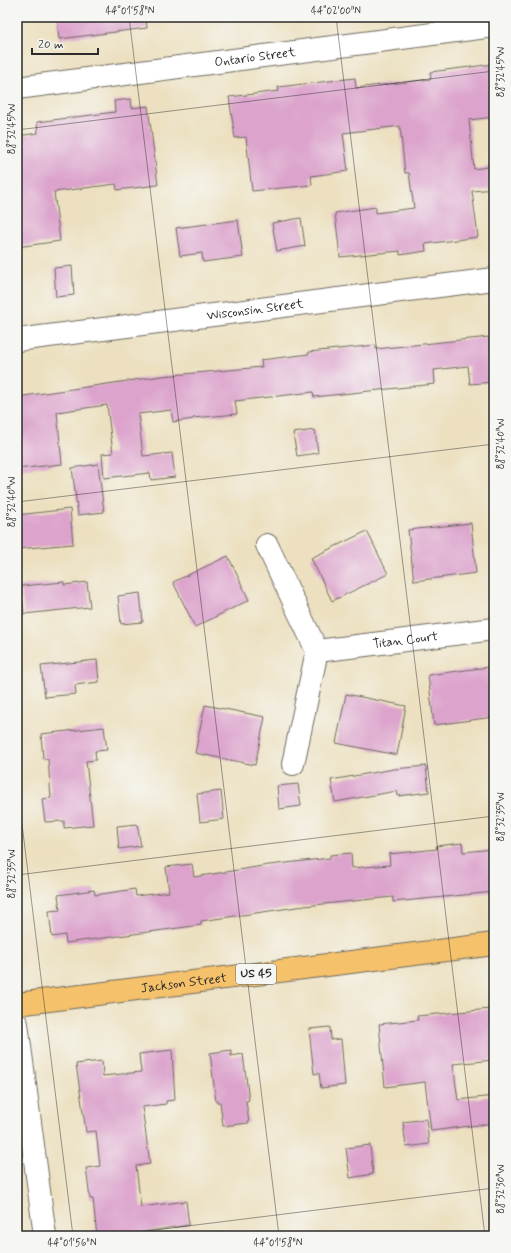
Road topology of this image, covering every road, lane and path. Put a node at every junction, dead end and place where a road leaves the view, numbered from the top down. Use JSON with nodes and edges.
{"nodes":[{"id":1,"x":494,"y":26,"type":"edge"},
{"id":2,"x":17,"y":88,"type":"edge"},
{"id":3,"x":494,"y":279,"type":"edge"},
{"id":4,"x":17,"y":340,"type":"edge"},
{"id":5,"x":267,"y":546,"type":"dead end"},
{"id":6,"x":494,"y":629,"type":"edge"},
{"id":7,"x":317,"y":651,"type":"junction"},
{"id":8,"x":293,"y":764,"type":"dead end"},
{"id":9,"x":494,"y":944,"type":"edge"},
{"id":10,"x":17,"y":1004,"type":"edge"},
{"id":11,"x":17,"y":1024,"type":"edge"},
{"id":12,"x":45,"y":1236,"type":"edge"}],
"edges":[{"from":1,"to":2,"type":"street","name":"Ontario Street"},
{"from":3,"to":4,"type":"street","name":"Wisconsin Street"},
{"from":5,"to":7,"type":"street"},
{"from":6,"to":7,"type":"street","name":"Titan Court"},
{"from":7,"to":8,"type":"street"},
{"from":9,"to":10,"type":"main road","name":"Jackson Street","number":"US 45"},
{"from":11,"to":12,"type":"street"}]}
